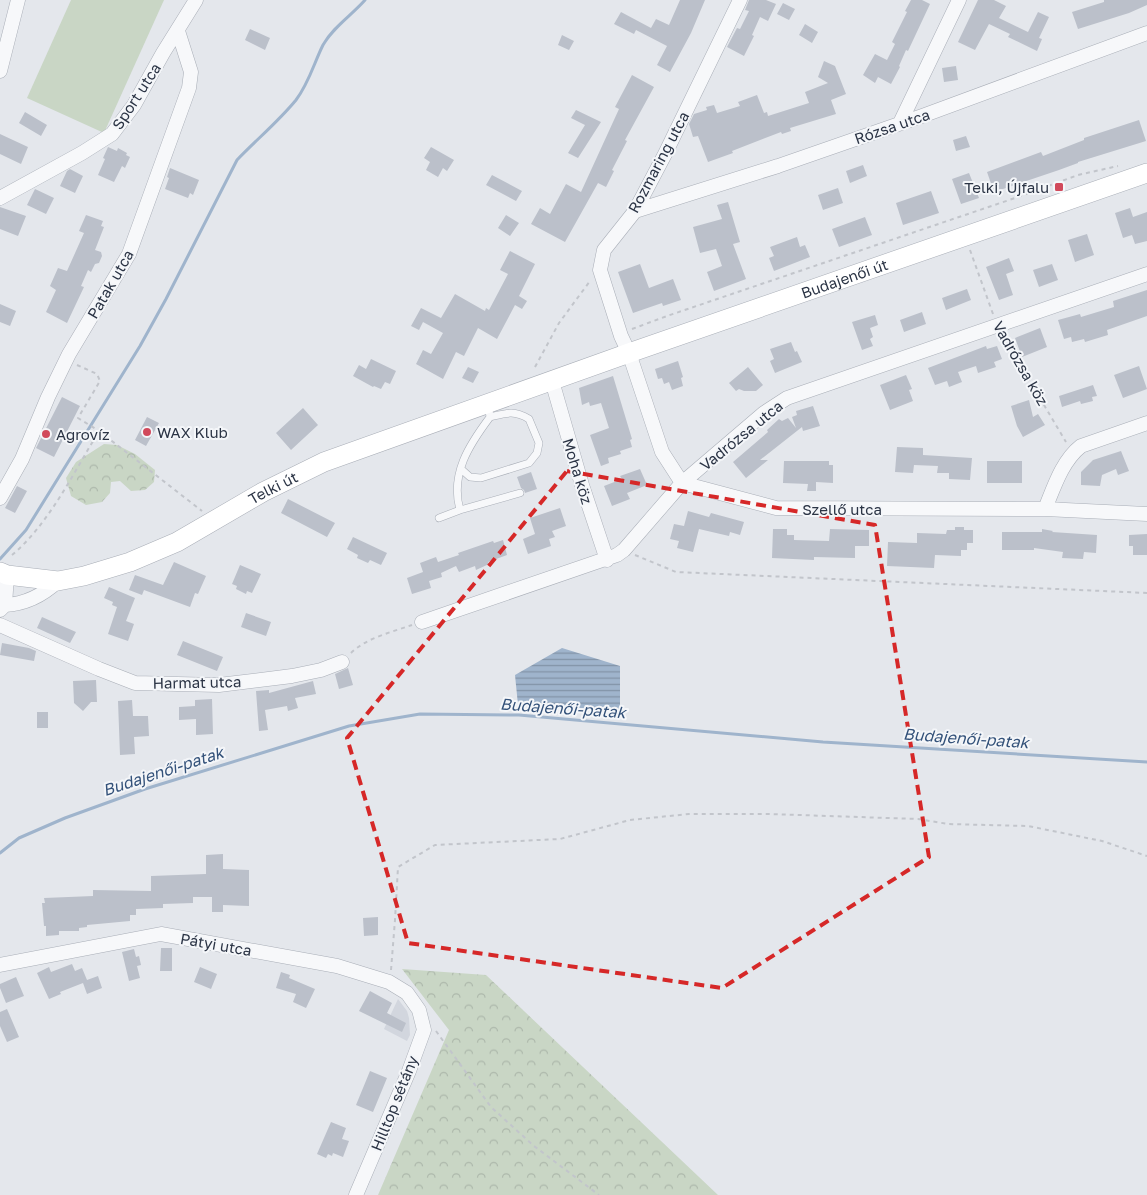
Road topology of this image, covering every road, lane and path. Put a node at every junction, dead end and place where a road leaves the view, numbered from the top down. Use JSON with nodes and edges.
{"nodes":[{"id":1,"x":18,"y":0,"type":"edge"},
{"id":2,"x":196,"y":0,"type":"edge"},
{"id":3,"x":740,"y":0,"type":"edge"},
{"id":4,"x":958,"y":0,"type":"edge"},
{"id":5,"x":178,"y":31,"type":"junction"},
{"id":6,"x":1147,"y":33,"type":"edge"},
{"id":7,"x":4,"y":44,"type":"edge"},
{"id":8,"x":0,"y":71,"type":"edge"},
{"id":9,"x":900,"y":123,"type":"junction"},
{"id":10,"x":1118,"y":166,"type":"dead end"},
{"id":11,"x":1147,"y":172,"type":"edge"},
{"id":12,"x":0,"y":198,"type":"edge"},
{"id":13,"x":635,"y":211,"type":"junction"},
{"id":14,"x":968,"y":242,"type":"dead end"},
{"id":15,"x":600,"y":270,"type":"junction"},
{"id":16,"x":1147,"y":274,"type":"edge"},
{"id":17,"x":998,"y":326,"type":"junction"},
{"id":18,"x":625,"y":344,"type":"junction"},
{"id":19,"x":66,"y":360,"type":"junction"},
{"id":20,"x":535,"y":368,"type":"dead end"},
{"id":21,"x":547,"y":383,"type":"junction"},
{"id":22,"x":489,"y":410,"type":"junction"},
{"id":23,"x":1147,"y":423,"type":"edge"},
{"id":24,"x":99,"y":431,"type":"junction"},
{"id":25,"x":1073,"y":452,"type":"junction"},
{"id":26,"x":461,"y":469,"type":"junction"},
{"id":27,"x":682,"y":483,"type":"junction"},
{"id":28,"x":520,"y":493,"type":"dead end"},
{"id":29,"x":0,"y":498,"type":"edge"},
{"id":30,"x":1045,"y":509,"type":"junction"},
{"id":31,"x":460,"y":510,"type":"junction"},
{"id":32,"x":204,"y":512,"type":"dead end"},
{"id":33,"x":1147,"y":514,"type":"edge"},
{"id":34,"x":439,"y":518,"type":"dead end"},
{"id":35,"x":624,"y":550,"type":"junction"},
{"id":36,"x":12,"y":555,"type":"dead end"},
{"id":37,"x":607,"y":560,"type":"junction"},
{"id":38,"x":3,"y":574,"type":"edge"},
{"id":39,"x":58,"y":581,"type":"junction"},
{"id":40,"x":1147,"y":594,"type":"edge"},
{"id":41,"x":2,"y":608,"type":"edge"},
{"id":42,"x":422,"y":622,"type":"joint"},
{"id":43,"x":0,"y":625,"type":"edge"},
{"id":44,"x":342,"y":662,"type":"joint"},
{"id":45,"x":1147,"y":856,"type":"edge"},
{"id":46,"x":0,"y":965,"type":"edge"},
{"id":47,"x":389,"y":982,"type":"junction"},
{"id":48,"x":419,"y":1010,"type":"joint"},
{"id":49,"x":436,"y":1031,"type":"dead end"},
{"id":50,"x":356,"y":1195,"type":"edge"},
{"id":51,"x":598,"y":1195,"type":"edge"}],
"edges":[{"from":1,"to":7,"type":"street"},
{"from":2,"to":5,"type":"street","name":"Sport utca"},
{"from":3,"to":13,"type":"street","name":"Rozmaring utca"},
{"from":4,"to":9,"type":"street"},
{"from":5,"to":12,"type":"street","name":"Sport utca"},
{"from":5,"to":19,"type":"street","name":"Patak utca"},
{"from":6,"to":9,"type":"street","name":"Rózsa utca"},
{"from":7,"to":8,"type":"street"},
{"from":9,"to":13,"type":"street","name":"Rózsa utca"},
{"from":10,"to":18,"type":"path"},
{"from":11,"to":18,"type":"main road","name":"Budajenői út"},
{"from":13,"to":15,"type":"street","name":"Rozmaring utca"},
{"from":14,"to":17,"type":"path","name":"Vadrózsa köz"},
{"from":15,"to":18,"type":"street"},
{"from":15,"to":20,"type":"path"},
{"from":16,"to":17,"type":"street","name":"Vadrózsa utca"},
{"from":17,"to":25,"type":"path","name":"Vadrózsa köz"},
{"from":17,"to":27,"type":"street","name":"Vadrózsa utca"},
{"from":18,"to":21,"type":"main road","name":"Budajenői út"},
{"from":18,"to":27,"type":"street"},
{"from":19,"to":24,"type":"path"},
{"from":19,"to":29,"type":"street","name":"Patak utca"},
{"from":21,"to":22,"type":"main road","name":"Telki út"},
{"from":21,"to":37,"type":"street","name":"Moha köz"},
{"from":22,"to":26,"type":"lane"},
{"from":22,"to":26,"type":"lane"},
{"from":22,"to":39,"type":"main road","name":"Telki út"},
{"from":23,"to":25,"type":"street"},
{"from":24,"to":32,"type":"path"},
{"from":24,"to":36,"type":"path"},
{"from":25,"to":30,"type":"street"},
{"from":26,"to":31,"type":"lane"},
{"from":27,"to":30,"type":"street","name":"Szellő utca"},
{"from":27,"to":35,"type":"street","name":"Vadrózsa utca"},
{"from":28,"to":31,"type":"lane"},
{"from":30,"to":33,"type":"street","name":"Szellő utca"},
{"from":31,"to":34,"type":"lane"},
{"from":35,"to":37,"type":"street","name":"Vadrózsa utca"},
{"from":35,"to":40,"type":"path"},
{"from":37,"to":42,"type":"street","name":"Vadrózsa utca"},
{"from":38,"to":39,"type":"main road","name":"Telki út"},
{"from":38,"to":41,"type":"street"},
{"from":39,"to":41,"type":"street"},
{"from":42,"to":44,"type":"path"},
{"from":43,"to":44,"type":"street","name":"Harmat utca"},
{"from":45,"to":47,"type":"path"},
{"from":46,"to":47,"type":"street","name":"Pátyi utca"},
{"from":47,"to":48,"type":"street","name":"Pátyi utca"},
{"from":48,"to":50,"type":"street","name":"Hilltop sétány"},
{"from":49,"to":51,"type":"path"}]}
